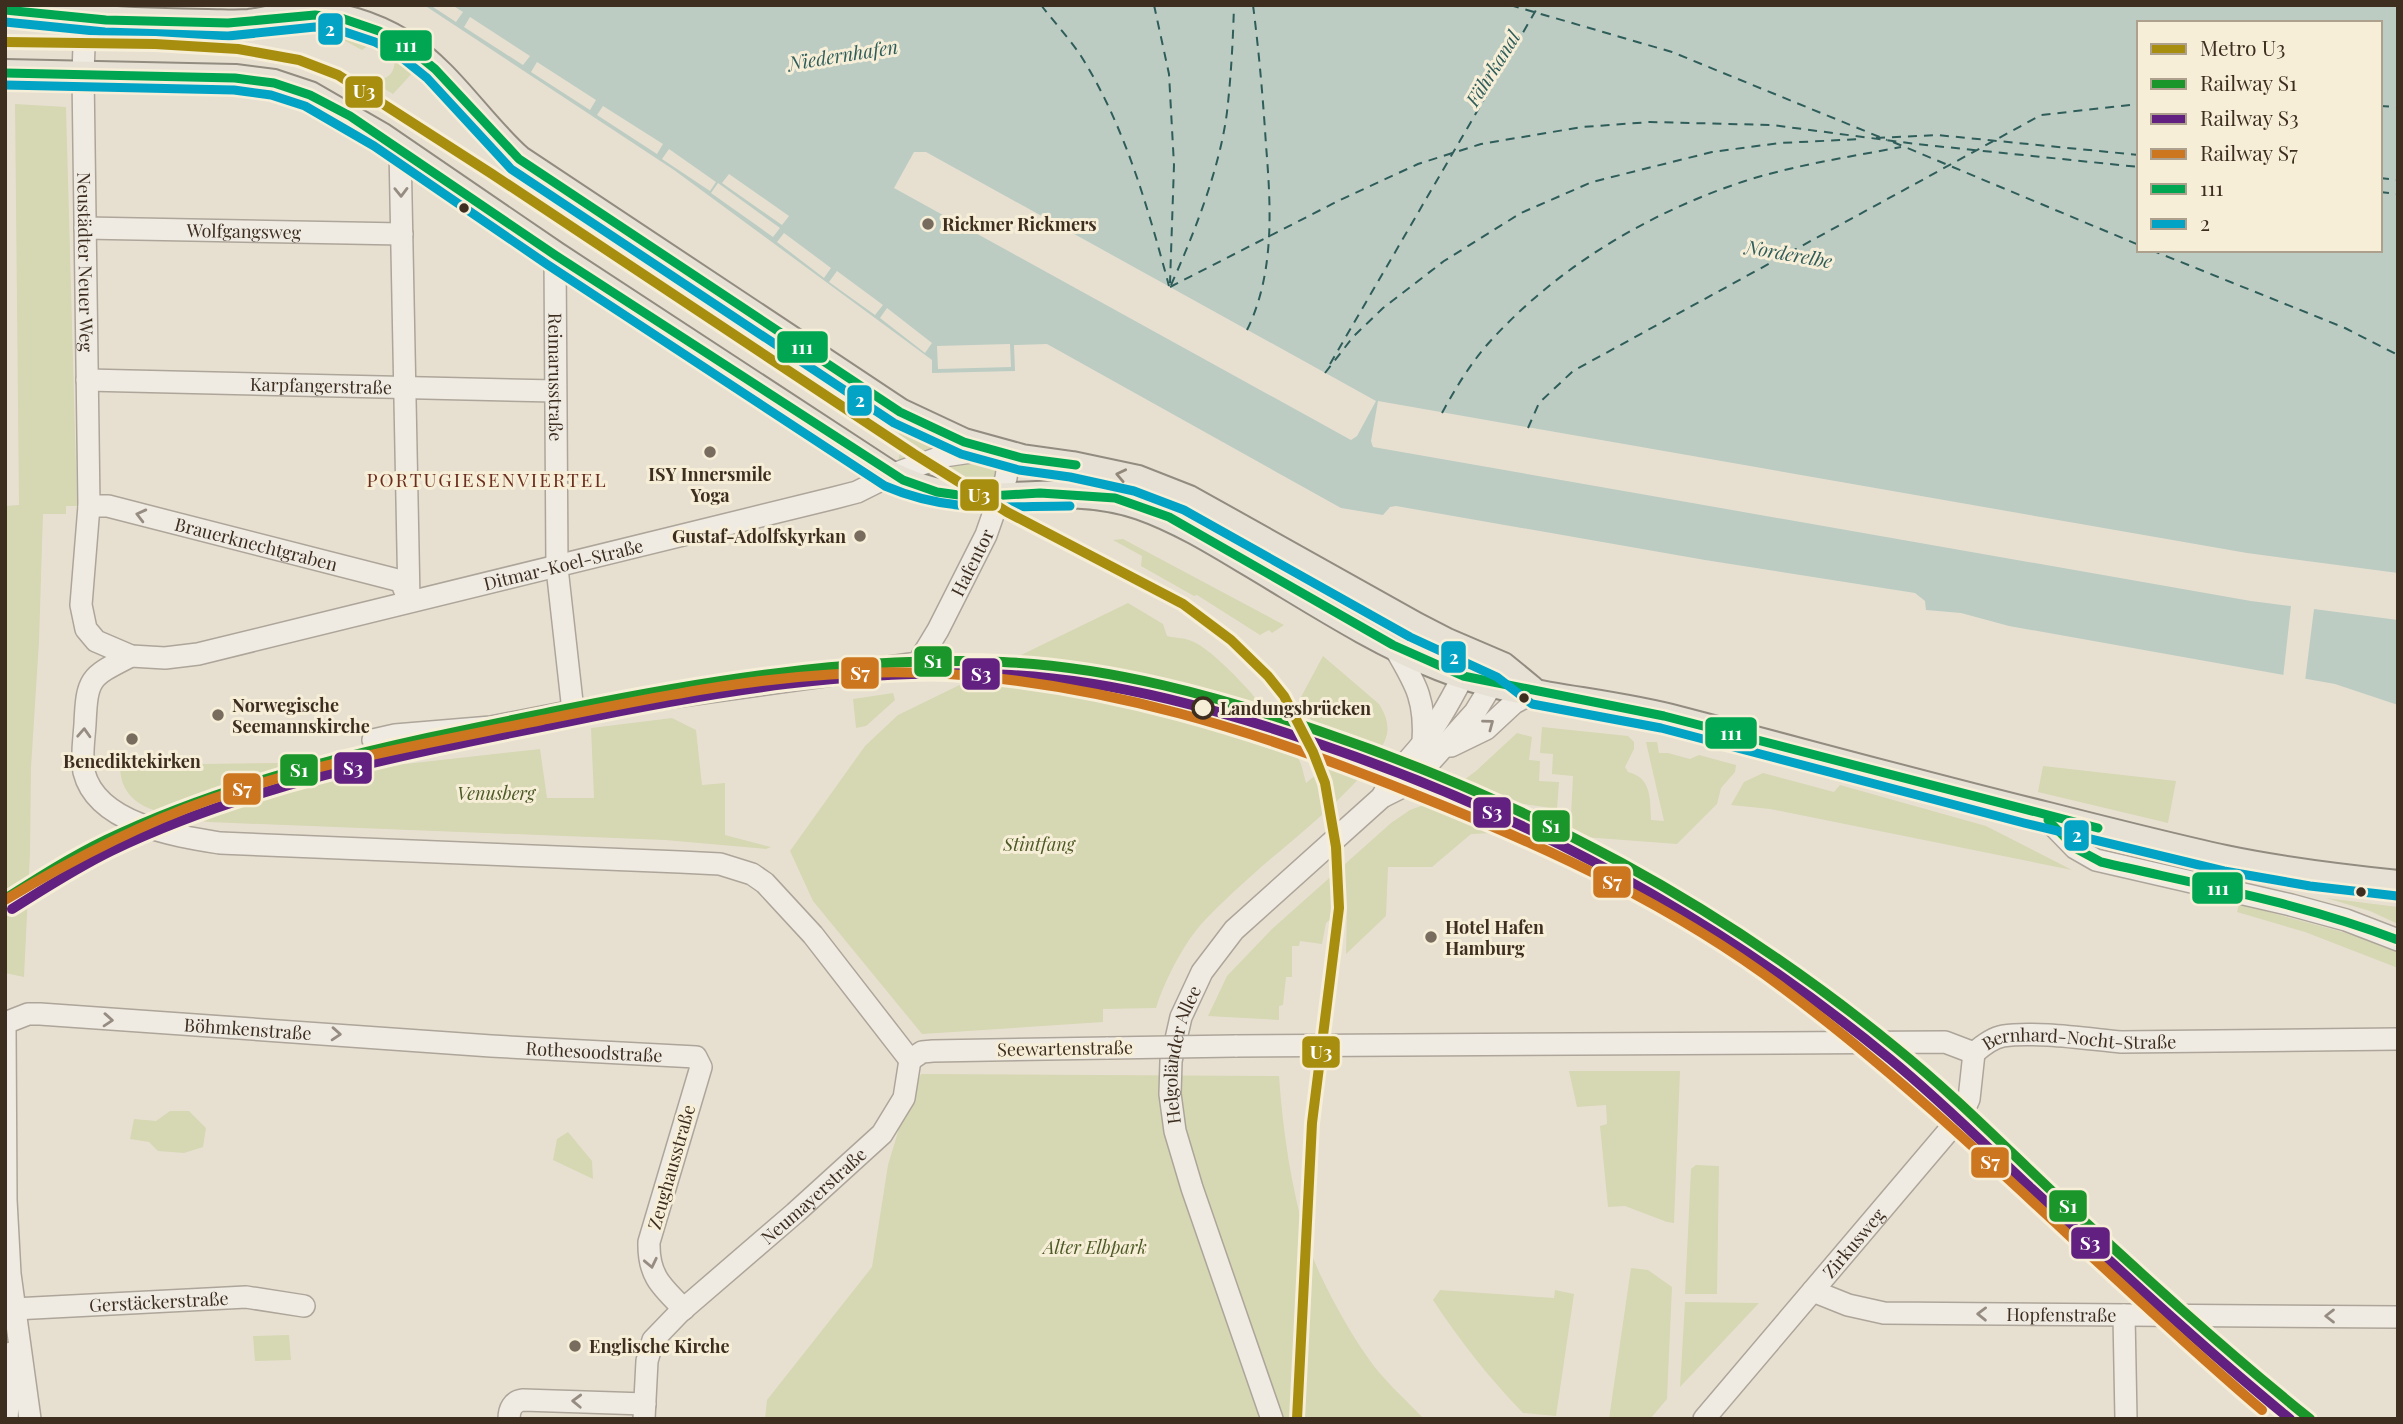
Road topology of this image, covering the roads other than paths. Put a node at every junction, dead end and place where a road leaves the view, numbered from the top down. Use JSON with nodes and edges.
{"nodes":[{"id":1,"x":5,"y":10,"type":"edge"},
{"id":2,"x":85,"y":19,"type":"junction"},
{"id":3,"x":5,"y":73,"type":"edge"},
{"id":4,"x":83,"y":74,"type":"junction"},
{"id":5,"x":400,"y":149,"type":"junction"},
{"id":6,"x":85,"y":228,"type":"junction"},
{"id":7,"x":401,"y":234,"type":"junction"},
{"id":8,"x":555,"y":255,"type":"junction"},
{"id":9,"x":87,"y":380,"type":"junction"},
{"id":10,"x":405,"y":387,"type":"junction"},
{"id":11,"x":555,"y":391,"type":"junction"},
{"id":12,"x":998,"y":452,"type":"junction"},
{"id":13,"x":891,"y":475,"type":"junction"},
{"id":14,"x":998,"y":495,"type":"junction"},
{"id":15,"x":89,"y":506,"type":"junction"},
{"id":16,"x":557,"y":568,"type":"junction"},
{"id":17,"x":409,"y":600,"type":"junction"},
{"id":18,"x":1393,"y":645,"type":"junction"},
{"id":19,"x":131,"y":656,"type":"junction"},
{"id":20,"x":1469,"y":665,"type":"junction"},
{"id":21,"x":1497,"y":675,"type":"junction"},
{"id":22,"x":1535,"y":692,"type":"junction"},
{"id":23,"x":573,"y":710,"type":"junction"},
{"id":24,"x":373,"y":740,"type":"dead end"},
{"id":25,"x":1432,"y":747,"type":"junction"},
{"id":26,"x":2043,"y":815,"type":"junction"},
{"id":27,"x":2098,"y":828,"type":"junction"},
{"id":28,"x":2118,"y":864,"type":"junction"},
{"id":29,"x":2398,"y":884,"type":"edge"},
{"id":30,"x":2398,"y":940,"type":"edge"},
{"id":31,"x":5,"y":1026,"type":"edge"},
{"id":32,"x":2398,"y":1039,"type":"edge"},
{"id":33,"x":1558,"y":1044,"type":"joint"},
{"id":34,"x":491,"y":1046,"type":"joint"},
{"id":35,"x":1974,"y":1053,"type":"junction"},
{"id":36,"x":696,"y":1057,"type":"joint"},
{"id":37,"x":5,"y":1060,"type":"edge"},
{"id":38,"x":910,"y":1060,"type":"junction"},
{"id":39,"x":1813,"y":1292,"type":"junction"},
{"id":40,"x":304,"y":1306,"type":"dead end"},
{"id":41,"x":13,"y":1308,"type":"junction"},
{"id":42,"x":684,"y":1309,"type":"junction"},
{"id":43,"x":2124,"y":1315,"type":"junction"},
{"id":44,"x":2398,"y":1317,"type":"edge"},
{"id":45,"x":645,"y":1411,"type":"edge"},
{"id":46,"x":7,"y":1419,"type":"edge"},
{"id":47,"x":30,"y":1419,"type":"edge"},
{"id":48,"x":509,"y":1419,"type":"edge"},
{"id":49,"x":1272,"y":1419,"type":"edge"},
{"id":50,"x":1704,"y":1419,"type":"edge"},
{"id":51,"x":2126,"y":1419,"type":"edge"}],
"edges":[{"from":1,"to":2,"type":"main road"},
{"from":2,"to":4,"type":"street","name":"Neustädter Neuer Weg"},
{"from":2,"to":12,"type":"main road"},
{"from":3,"to":4,"type":"main road"},
{"from":4,"to":5,"type":"main road"},
{"from":4,"to":6,"type":"street","name":"Neustädter Neuer Weg"},
{"from":5,"to":7,"type":"street","one_way":true},
{"from":5,"to":8,"type":"main road"},
{"from":6,"to":7,"type":"street","name":"Wolfgangsweg"},
{"from":6,"to":9,"type":"street","name":"Neustädter Neuer Weg"},
{"from":7,"to":10,"type":"street"},
{"from":8,"to":11,"type":"street","name":"Reimarusstraße"},
{"from":8,"to":13,"type":"main road"},
{"from":9,"to":10,"type":"street","name":"Karpfangerstraße"},
{"from":9,"to":15,"type":"street","name":"Neustädter Neuer Weg"},
{"from":10,"to":11,"type":"street","name":"Karpfangerstraße"},
{"from":10,"to":17,"type":"street"},
{"from":11,"to":16,"type":"street","name":"Reimarusstraße"},
{"from":12,"to":13,"type":"street","name":"Ditmar-Koel-Straße"},
{"from":12,"to":14,"type":"street","name":"Hafentor"},
{"from":20,"to":12,"type":"main road","one_way":true},
{"from":13,"to":14,"type":"main road"},
{"from":13,"to":16,"type":"street","name":"Ditmar-Koel-Straße"},
{"from":14,"to":18,"type":"main road"},
{"from":14,"to":23,"type":"street","name":"Hafentor"},
{"from":17,"to":15,"type":"street","name":"Brauerknechtgraben","one_way":true},
{"from":15,"to":19,"type":"street","name":"Neustädter Neuer Weg"},
{"from":16,"to":17,"type":"street","name":"Ditmar-Koel-Straße"},
{"from":16,"to":23,"type":"street","name":"Reimarusstraße"},
{"from":17,"to":19,"type":"street","name":"Ditmar-Koel-Straße"},
{"from":18,"to":20,"type":"main road"},
{"from":18,"to":25,"type":"street"},
{"from":38,"to":19,"type":"street","one_way":true},
{"from":20,"to":21,"type":"main road"},
{"from":20,"to":25,"type":"street","name":"Helgoländer Allee"},
{"from":21,"to":22,"type":"main road"},
{"from":21,"to":25,"type":"street","name":"Helgoländer Allee"},
{"from":25,"to":22,"type":"street","name":"Helgoländer Allee","one_way":true},
{"from":22,"to":26,"type":"main road"},
{"from":23,"to":24,"type":"street"},
{"from":25,"to":49,"type":"street","name":"Helgoländer Allee"},
{"from":26,"to":27,"type":"main road"},
{"from":26,"to":28,"type":"street"},
{"from":27,"to":28,"type":"street"},
{"from":27,"to":29,"type":"main road"},
{"from":28,"to":30,"type":"street"},
{"from":31,"to":34,"type":"street","name":"Böhmkenstraße","one_way":true},
{"from":31,"to":37,"type":"street"},
{"from":32,"to":35,"type":"street","name":"Bernhard-Nocht-Straße"},
{"from":33,"to":35,"type":"street","name":"Bernhard-Nocht-Straße"},
{"from":33,"to":38,"type":"street","name":"Seewartenstraße","bridge":true},
{"from":34,"to":36,"type":"street","name":"Rothesoodstraße"},
{"from":35,"to":39,"type":"street","name":"Zirkusweg"},
{"from":36,"to":42,"type":"street","name":"Zeughausstraße","one_way":true},
{"from":37,"to":41,"type":"street"},
{"from":38,"to":42,"type":"street","name":"Neumayerstraße"},
{"from":43,"to":39,"type":"street","name":"Hopfenstraße","one_way":true},
{"from":39,"to":50,"type":"street","name":"Zirkusweg"},
{"from":40,"to":41,"type":"street","name":"Gerstäckerstraße"},
{"from":41,"to":46,"type":"street"},
{"from":41,"to":47,"type":"street"},
{"from":42,"to":45,"type":"street","name":"Neumayerstraße"},
{"from":44,"to":43,"type":"street","name":"Hopfenstraße","one_way":true},
{"from":43,"to":51,"type":"street"},
{"from":45,"to":48,"type":"street","one_way":true}]}
